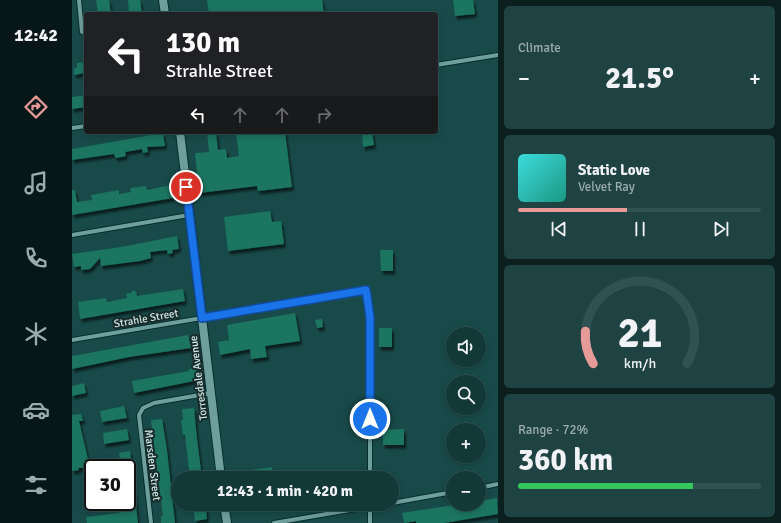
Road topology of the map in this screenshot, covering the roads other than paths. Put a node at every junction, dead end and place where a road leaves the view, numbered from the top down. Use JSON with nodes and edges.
{"nodes":[{"id":1,"x":79,"y":0,"type":"edge"},
{"id":2,"x":163,"y":0,"type":"edge"},
{"id":3,"x":165,"y":12,"type":"edge"},
{"id":4,"x":84,"y":32,"type":"edge"},
{"id":5,"x":498,"y":55,"type":"edge"},
{"id":6,"x":438,"y":65,"type":"edge"},
{"id":7,"x":84,"y":126,"type":"edge"},
{"id":8,"x":72,"y":128,"type":"edge"},
{"id":9,"x":180,"y":134,"type":"edge"},
{"id":10,"x":190,"y":215,"type":"junction"},
{"id":11,"x":72,"y":235,"type":"edge"},
{"id":12,"x":202,"y":318,"type":"junction"},
{"id":13,"x":72,"y":340,"type":"edge"},
{"id":14,"x":211,"y":394,"type":"junction"},
{"id":15,"x":220,"y":471,"type":"edge"},
{"id":16,"x":370,"y":471,"type":"edge"},
{"id":17,"x":498,"y":484,"type":"edge"},
{"id":18,"x":486,"y":487,"type":"edge"},
{"id":19,"x":446,"y":493,"type":"edge"},
{"id":20,"x":399,"y":502,"type":"edge"},
{"id":21,"x":225,"y":511,"type":"edge"},
{"id":22,"x":338,"y":511,"type":"edge"},
{"id":23,"x":370,"y":511,"type":"edge"},
{"id":24,"x":151,"y":523,"type":"edge"},
{"id":25,"x":227,"y":523,"type":"edge"},
{"id":26,"x":274,"y":523,"type":"edge"},
{"id":27,"x":370,"y":523,"type":"edge"}],
"edges":[{"from":1,"to":4,"type":"street"},
{"from":2,"to":3,"type":"street"},
{"from":5,"to":6,"type":"street"},
{"from":7,"to":8,"type":"street"},
{"from":9,"to":10,"type":"street","name":"Torresdale Avenue"},
{"from":10,"to":11,"type":"street"},
{"from":10,"to":12,"type":"street","name":"Torresdale Avenue"},
{"from":12,"to":13,"type":"street","name":"Strahle Street"},
{"from":12,"to":14,"type":"street","name":"Torresdale Avenue"},
{"from":12,"to":16,"type":"street","name":"Strahle Street"},
{"from":14,"to":15,"type":"street","name":"Torresdale Avenue"},
{"from":14,"to":24,"type":"street","name":"Marsden Street"},
{"from":17,"to":18,"type":"street"},
{"from":19,"to":20,"type":"street"},
{"from":21,"to":25,"type":"street"},
{"from":22,"to":26,"type":"street"},
{"from":23,"to":27,"type":"street"}]}
